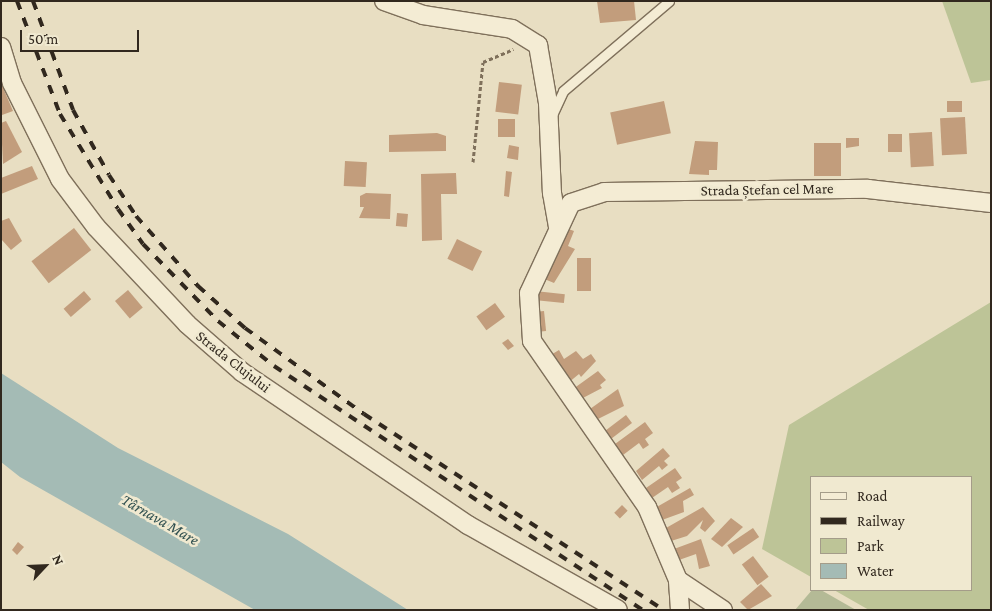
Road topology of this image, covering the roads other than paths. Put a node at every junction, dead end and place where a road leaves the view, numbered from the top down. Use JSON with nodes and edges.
{"nodes":[{"id":1,"x":384,"y":1,"type":"edge"},
{"id":2,"x":669,"y":1,"type":"edge"},
{"id":3,"x":1,"y":47,"type":"edge"},
{"id":4,"x":549,"y":122,"type":"junction"},
{"id":5,"x":991,"y":203,"type":"edge"},
{"id":6,"x":558,"y":226,"type":"junction"},
{"id":7,"x":678,"y":580,"type":"junction"},
{"id":8,"x":618,"y":610,"type":"edge"},
{"id":9,"x":680,"y":610,"type":"edge"},
{"id":10,"x":723,"y":610,"type":"edge"}],
"edges":[{"from":1,"to":4,"type":"street","name":"Strada Ștefan cel Mare"},
{"from":2,"to":4,"type":"lane","name":"Strada Ștefan cel Mare"},
{"from":3,"to":8,"type":"street","name":"Strada Clujului"},
{"from":4,"to":6,"type":"street","name":"Strada Ștefan cel Mare"},
{"from":5,"to":6,"type":"street","name":"Strada Ștefan cel Mare"},
{"from":6,"to":7,"type":"street","name":"Strada Ștefan cel Mare"},
{"from":7,"to":9,"type":"street","name":"Strada Ștefan cel Mare"},
{"from":7,"to":10,"type":"street"}]}
